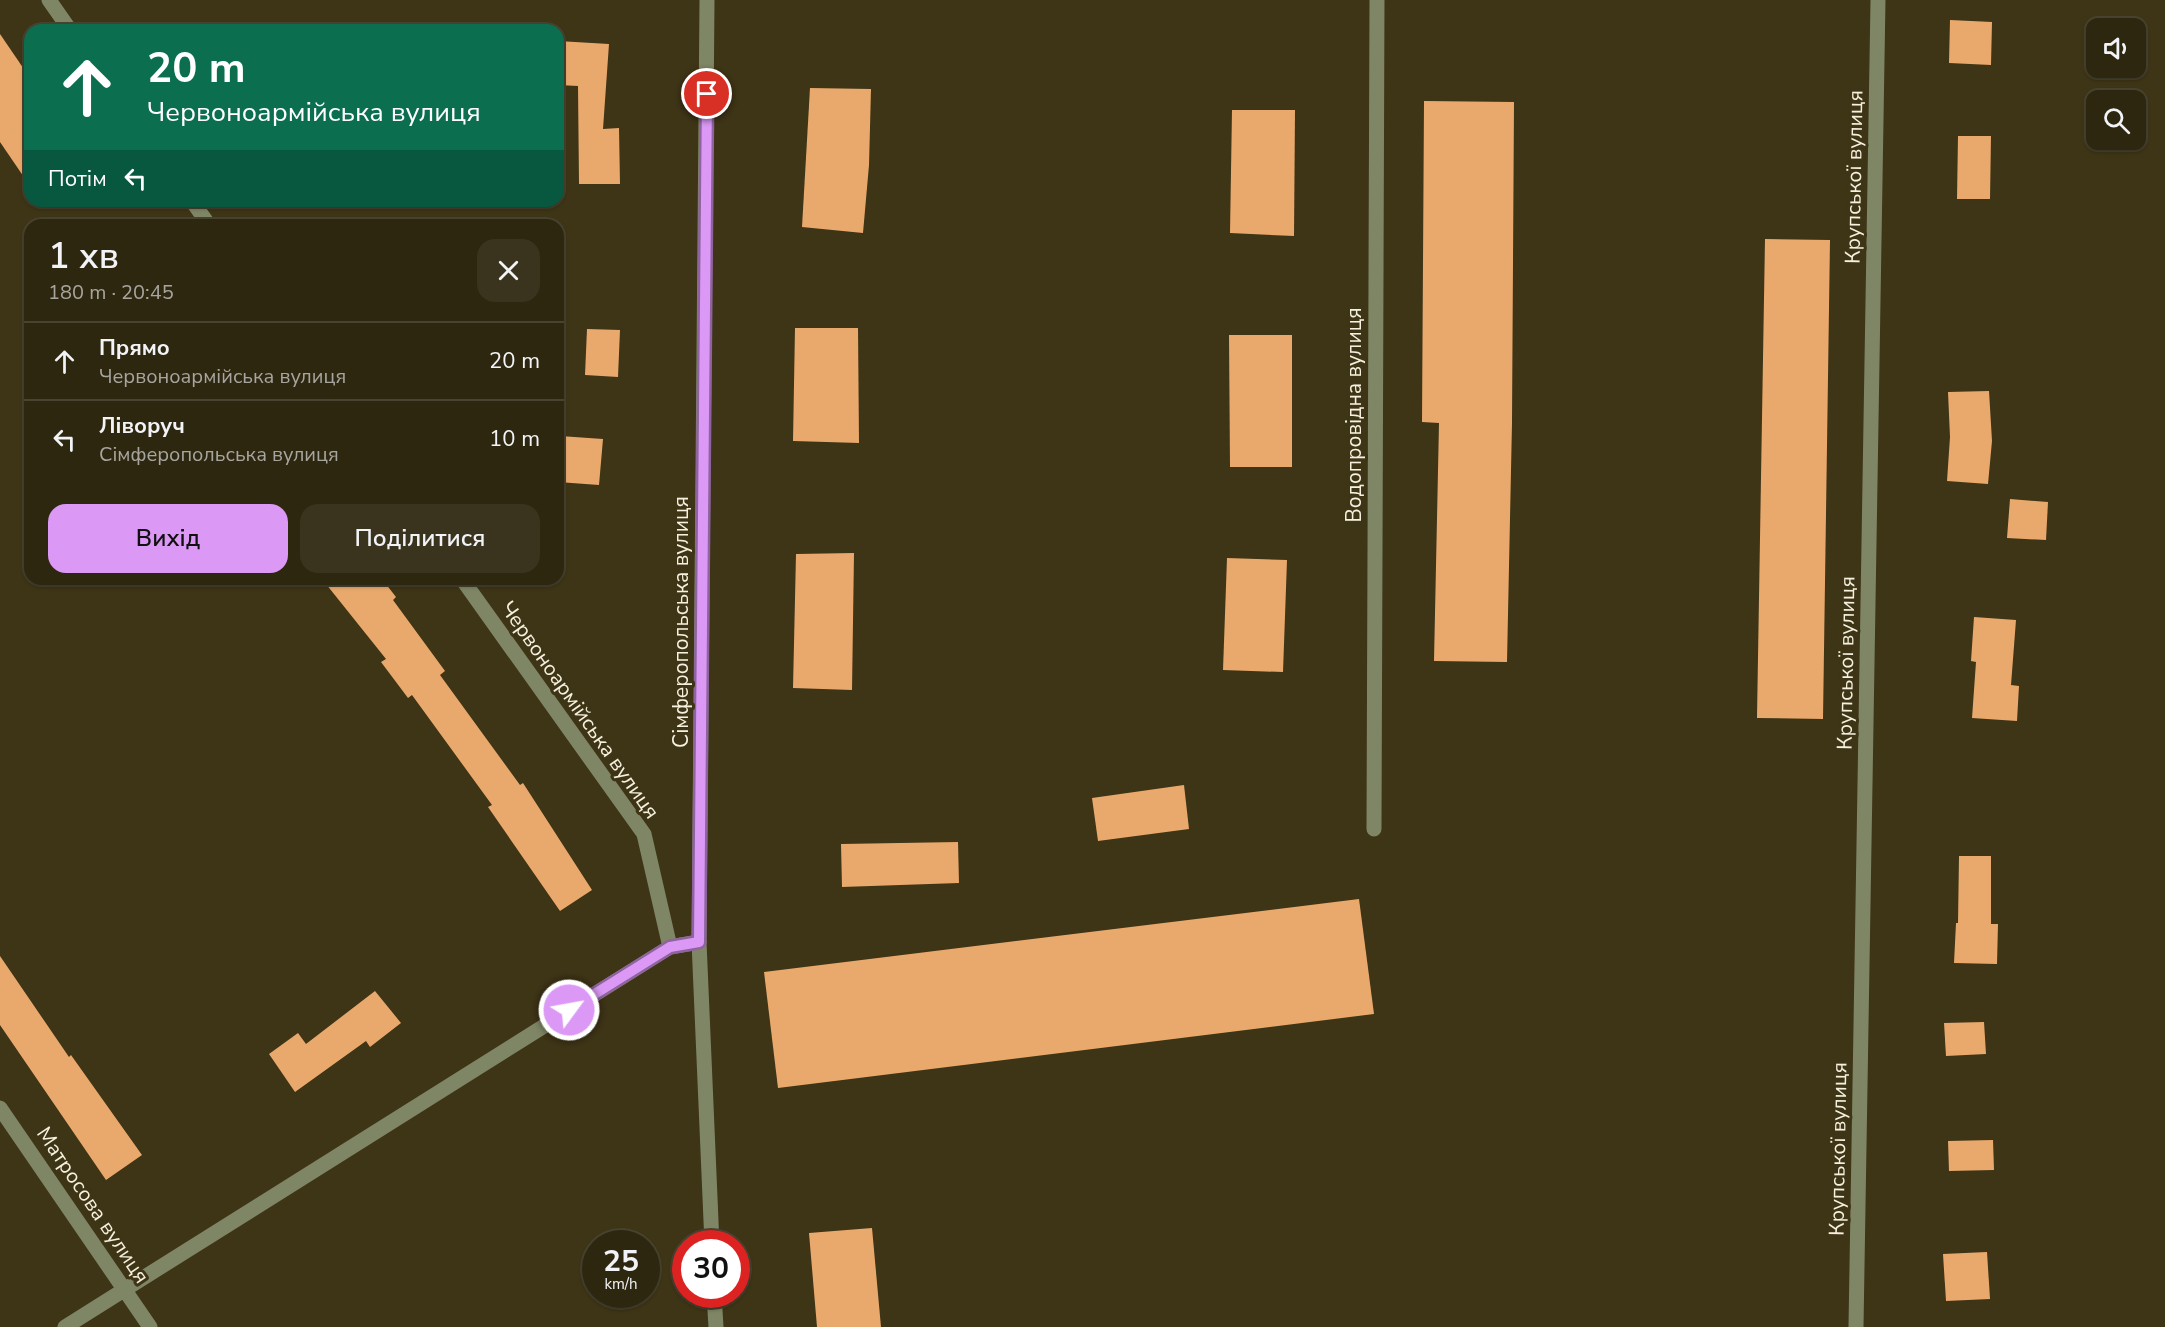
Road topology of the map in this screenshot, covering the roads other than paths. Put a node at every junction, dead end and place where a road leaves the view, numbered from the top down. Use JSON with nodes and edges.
{"nodes":[{"id":1,"x":707,"y":0,"type":"edge"},
{"id":2,"x":1377,"y":0,"type":"edge"},
{"id":3,"x":1878,"y":0,"type":"edge"},
{"id":4,"x":54,"y":3,"type":"edge"},
{"id":5,"x":66,"y":24,"type":"edge"},
{"id":6,"x":466,"y":585,"type":"edge"},
{"id":7,"x":1374,"y":829,"type":"dead end"},
{"id":8,"x":699,"y":942,"type":"junction"},
{"id":9,"x":670,"y":947,"type":"junction"},
{"id":10,"x":0,"y":1108,"type":"edge"},
{"id":11,"x":711,"y":1230,"type":"edge"},
{"id":12,"x":126,"y":1290,"type":"junction"},
{"id":13,"x":715,"y":1308,"type":"edge"},
{"id":14,"x":65,"y":1327,"type":"edge"},
{"id":15,"x":150,"y":1327,"type":"edge"},
{"id":16,"x":716,"y":1327,"type":"edge"},
{"id":17,"x":1856,"y":1327,"type":"edge"}],
"edges":[{"from":1,"to":8,"type":"street","name":"Сімферопольська вулиця"},
{"from":2,"to":7,"type":"street","name":"Водопровідна вулиця"},
{"from":3,"to":17,"type":"street","name":"Крупської вулиця"},
{"from":4,"to":5,"type":"street"},
{"from":6,"to":9,"type":"street","name":"Червоноармійська вулиця"},
{"from":8,"to":9,"type":"street"},
{"from":8,"to":11,"type":"street","name":"Сімферопольська вулиця"},
{"from":9,"to":12,"type":"street"},
{"from":10,"to":12,"type":"street","name":"Матросова вулиця"},
{"from":12,"to":14,"type":"street"},
{"from":12,"to":15,"type":"street","name":"Матросова вулиця"},
{"from":13,"to":16,"type":"street"}]}
